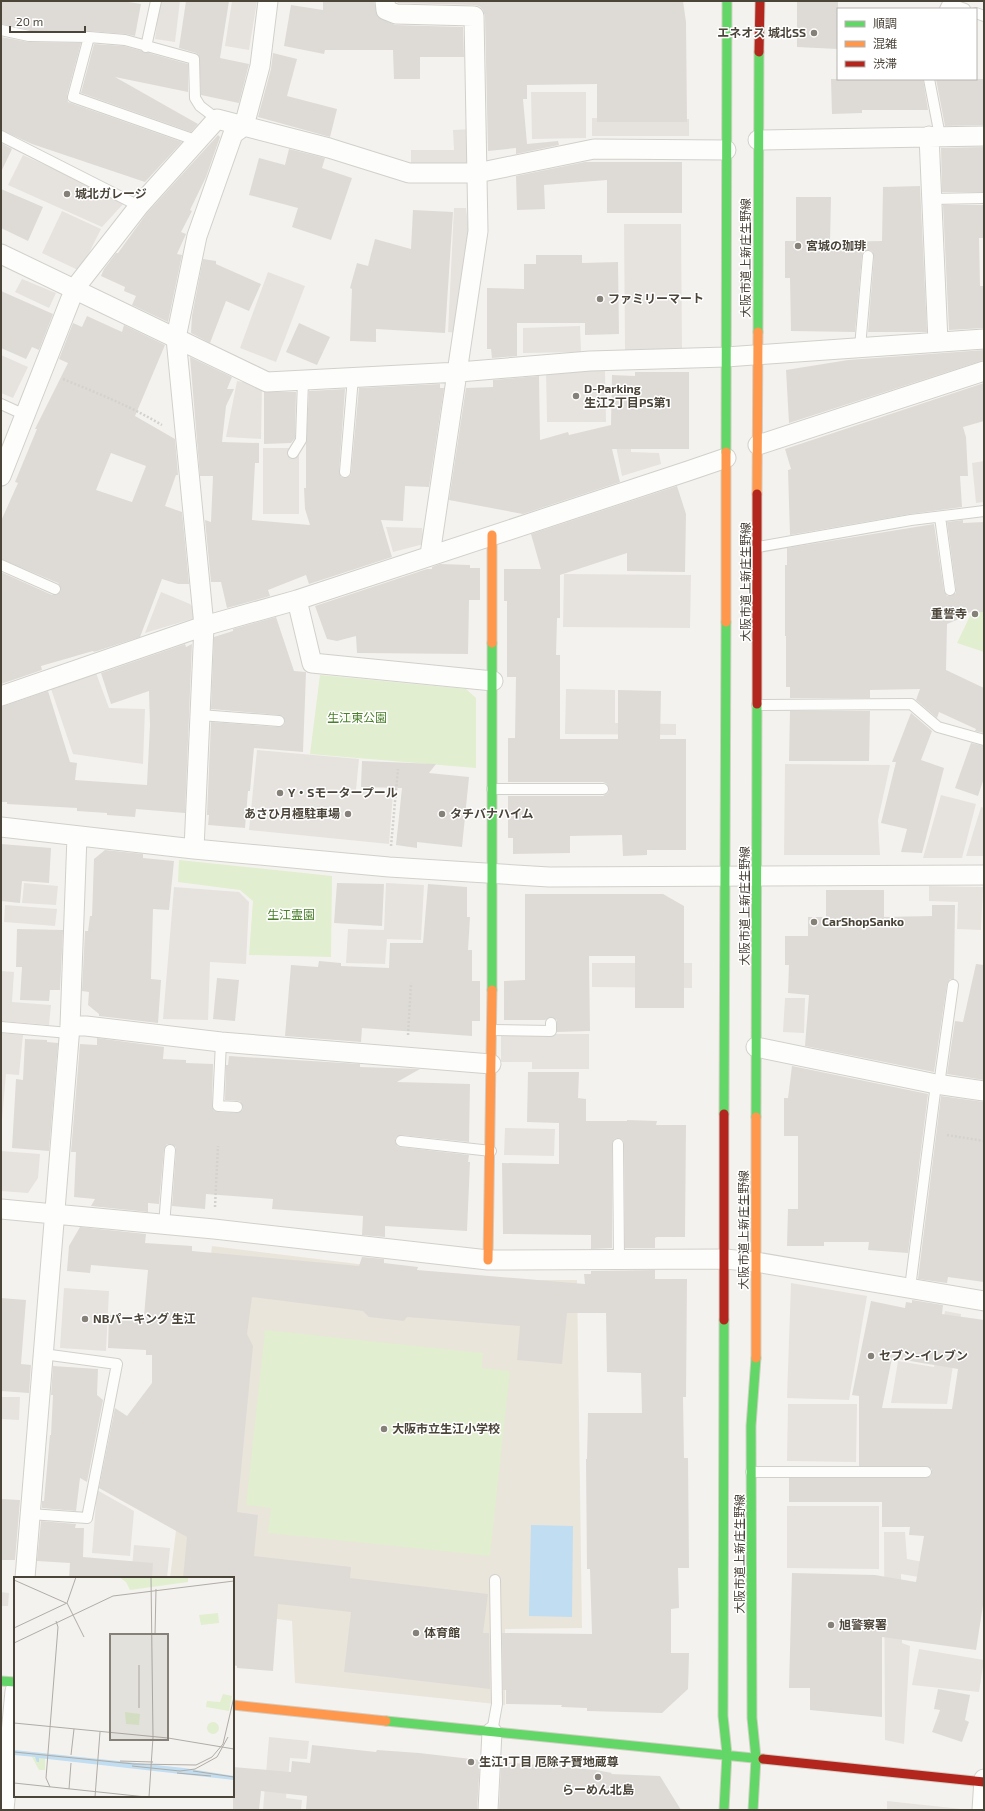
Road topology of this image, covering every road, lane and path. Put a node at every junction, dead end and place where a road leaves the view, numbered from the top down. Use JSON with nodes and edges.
{"nodes":[{"id":1,"x":156,"y":1,"type":"edge"},
{"id":2,"x":268,"y":1,"type":"edge"},
{"id":3,"x":385,"y":1,"type":"edge"},
{"id":4,"x":719,"y":1,"type":"edge"},
{"id":5,"x":727,"y":1,"type":"edge"},
{"id":6,"x":760,"y":1,"type":"edge"},
{"id":7,"x":765,"y":1,"type":"edge"},
{"id":8,"x":946,"y":4,"type":"edge"},
{"id":9,"x":476,"y":8,"type":"edge"},
{"id":10,"x":961,"y":8,"type":"edge"},
{"id":11,"x":761,"y":14,"type":"junction"},
{"id":12,"x":1,"y":30,"type":"edge"},
{"id":13,"x":727,"y":35,"type":"junction"},
{"id":14,"x":89,"y":38,"type":"junction"},
{"id":15,"x":146,"y":47,"type":"junction"},
{"id":16,"x":929,"y":80,"type":"edge"},
{"id":17,"x":217,"y":118,"type":"junction"},
{"id":18,"x":244,"y":126,"type":"junction"},
{"id":19,"x":1,"y":136,"type":"edge"},
{"id":20,"x":934,"y":136,"type":"junction"},
{"id":21,"x":984,"y":136,"type":"edge"},
{"id":22,"x":198,"y":140,"type":"junction"},
{"id":23,"x":758,"y":140,"type":"junction"},
{"id":24,"x":726,"y":150,"type":"junction"},
{"id":25,"x":477,"y":172,"type":"junction"},
{"id":26,"x":984,"y":198,"type":"edge"},
{"id":27,"x":931,"y":199,"type":"junction"},
{"id":28,"x":139,"y":206,"type":"junction"},
{"id":29,"x":1,"y":254,"type":"edge"},
{"id":30,"x":868,"y":256,"type":"dead end"},
{"id":31,"x":74,"y":288,"type":"junction"},
{"id":32,"x":176,"y":338,"type":"junction"},
{"id":33,"x":984,"y":340,"type":"edge"},
{"id":34,"x":938,"y":342,"type":"junction"},
{"id":35,"x":860,"y":347,"type":"junction"},
{"id":36,"x":758,"y":355,"type":"junction"},
{"id":37,"x":726,"y":357,"type":"junction"},
{"id":38,"x":43,"y":370,"type":"junction"},
{"id":39,"x":984,"y":371,"type":"edge"},
{"id":40,"x":458,"y":372,"type":"junction"},
{"id":41,"x":353,"y":377,"type":"junction"},
{"id":42,"x":303,"y":380,"type":"junction"},
{"id":43,"x":1,"y":404,"type":"edge"},
{"id":44,"x":25,"y":415,"type":"junction"},
{"id":45,"x":186,"y":440,"type":"junction"},
{"id":46,"x":758,"y":445,"type":"junction"},
{"id":47,"x":293,"y":453,"type":"dead end"},
{"id":48,"x":726,"y":458,"type":"junction"},
{"id":49,"x":345,"y":472,"type":"dead end"},
{"id":50,"x":1,"y":476,"type":"edge"},
{"id":51,"x":984,"y":511,"type":"edge"},
{"id":52,"x":940,"y":517,"type":"junction"},
{"id":53,"x":492,"y":535,"type":"junction"},
{"id":54,"x":758,"y":547,"type":"junction"},
{"id":55,"x":430,"y":555,"type":"junction"},
{"id":56,"x":1,"y":565,"type":"edge"},
{"id":57,"x":55,"y":589,"type":"dead end"},
{"id":58,"x":950,"y":590,"type":"dead end"},
{"id":59,"x":297,"y":600,"type":"junction"},
{"id":60,"x":204,"y":626,"type":"junction"},
{"id":61,"x":492,"y":681,"type":"junction"},
{"id":62,"x":1,"y":696,"type":"edge"},
{"id":63,"x":757,"y":704,"type":"junction"},
{"id":64,"x":200,"y":715,"type":"junction"},
{"id":65,"x":279,"y":721,"type":"dead end"},
{"id":66,"x":984,"y":740,"type":"edge"},
{"id":67,"x":398,"y":768,"type":"dead end"},
{"id":68,"x":492,"y":789,"type":"junction"},
{"id":69,"x":603,"y":789,"type":"dead end"},
{"id":70,"x":1,"y":827,"type":"edge"},
{"id":71,"x":77,"y":836,"type":"junction"},
{"id":72,"x":194,"y":849,"type":"junction"},
{"id":73,"x":389,"y":868,"type":"junction"},
{"id":74,"x":492,"y":874,"type":"junction"},
{"id":75,"x":725,"y":875,"type":"junction"},
{"id":76,"x":757,"y":875,"type":"junction"},
{"id":77,"x":984,"y":875,"type":"edge"},
{"id":78,"x":411,"y":983,"type":"dead end"},
{"id":79,"x":953,"y":985,"type":"dead end"},
{"id":80,"x":551,"y":1023,"type":"dead end"},
{"id":81,"x":1,"y":1027,"type":"edge"},
{"id":82,"x":70,"y":1029,"type":"junction"},
{"id":83,"x":492,"y":1030,"type":"junction"},
{"id":84,"x":221,"y":1042,"type":"junction"},
{"id":85,"x":756,"y":1047,"type":"junction"},
{"id":86,"x":406,"y":1057,"type":"junction"},
{"id":87,"x":492,"y":1064,"type":"junction"},
{"id":88,"x":938,"y":1085,"type":"junction"},
{"id":89,"x":984,"y":1091,"type":"edge"},
{"id":90,"x":237,"y":1107,"type":"dead end"},
{"id":91,"x":929,"y":1133,"type":"junction"},
{"id":92,"x":400,"y":1141,"type":"dead end"},
{"id":93,"x":984,"y":1141,"type":"edge"},
{"id":94,"x":618,"y":1144,"type":"dead end"},
{"id":95,"x":218,"y":1146,"type":"dead end"},
{"id":96,"x":170,"y":1150,"type":"dead end"},
{"id":97,"x":491,"y":1151,"type":"junction"},
{"id":98,"x":1,"y":1209,"type":"edge"},
{"id":99,"x":55,"y":1215,"type":"junction"},
{"id":100,"x":164,"y":1225,"type":"junction"},
{"id":101,"x":214,"y":1230,"type":"junction"},
{"id":102,"x":725,"y":1259,"type":"junction"},
{"id":103,"x":488,"y":1260,"type":"junction"},
{"id":104,"x":620,"y":1260,"type":"junction"},
{"id":105,"x":756,"y":1262,"type":"junction"},
{"id":106,"x":910,"y":1288,"type":"junction"},
{"id":107,"x":984,"y":1300,"type":"edge"},
{"id":108,"x":43,"y":1354,"type":"junction"},
{"id":109,"x":751,"y":1472,"type":"junction"},
{"id":110,"x":926,"y":1472,"type":"dead end"},
{"id":111,"x":30,"y":1514,"type":"junction"},
{"id":112,"x":25,"y":1577,"type":"edge"},
{"id":113,"x":495,"y":1580,"type":"dead end"},
{"id":114,"x":1,"y":1680,"type":"edge"},
{"id":115,"x":14,"y":1682,"type":"edge"},
{"id":116,"x":14,"y":1699,"type":"edge"},
{"id":117,"x":234,"y":1705,"type":"edge"},
{"id":118,"x":492,"y":1732,"type":"junction"},
{"id":119,"x":727,"y":1754,"type":"junction"},
{"id":120,"x":756,"y":1758,"type":"junction"},
{"id":121,"x":984,"y":1781,"type":"edge"},
{"id":122,"x":3,"y":1791,"type":"edge"},
{"id":123,"x":4,"y":1810,"type":"edge"},
{"id":124,"x":488,"y":1810,"type":"edge"},
{"id":125,"x":724,"y":1810,"type":"edge"},
{"id":126,"x":753,"y":1810,"type":"edge"},
{"id":127,"x":982,"y":1810,"type":"edge"}],
"edges":[{"from":1,"to":15,"type":"lane"},
{"from":2,"to":18,"type":"street"},
{"from":3,"to":9,"type":"street"},
{"from":4,"to":13,"type":"main road"},
{"from":5,"to":13,"type":"main road","name":"大阪市道上新庄生野線"},
{"from":6,"to":11,"type":"main road","name":"大阪市道上新庄生野線"},
{"from":7,"to":11,"type":"main road"},
{"from":8,"to":10,"type":"lane"},
{"from":9,"to":25,"type":"street"},
{"from":11,"to":23,"type":"main road","name":"大阪市道上新庄生野線"},
{"from":12,"to":14,"type":"lane"},
{"from":13,"to":24,"type":"main road","name":"大阪市道上新庄生野線"},
{"from":14,"to":15,"type":"lane"},
{"from":14,"to":22,"type":"lane"},
{"from":15,"to":17,"type":"lane"},
{"from":16,"to":20,"type":"lane"},
{"from":17,"to":18,"type":"street"},
{"from":17,"to":22,"type":"street"},
{"from":18,"to":25,"type":"street"},
{"from":18,"to":32,"type":"street"},
{"from":19,"to":28,"type":"lane"},
{"from":20,"to":21,"type":"street"},
{"from":20,"to":23,"type":"street"},
{"from":20,"to":27,"type":"street"},
{"from":22,"to":28,"type":"street"},
{"from":23,"to":36,"type":"main road","name":"大阪市道上新庄生野線"},
{"from":24,"to":25,"type":"street"},
{"from":24,"to":37,"type":"main road","name":"大阪市道上新庄生野線"},
{"from":25,"to":40,"type":"street"},
{"from":26,"to":27,"type":"lane"},
{"from":27,"to":34,"type":"street"},
{"from":28,"to":31,"type":"street"},
{"from":29,"to":31,"type":"street"},
{"from":30,"to":35,"type":"lane"},
{"from":31,"to":32,"type":"street"},
{"from":31,"to":38,"type":"street"},
{"from":32,"to":42,"type":"street"},
{"from":32,"to":45,"type":"street"},
{"from":33,"to":34,"type":"street"},
{"from":34,"to":35,"type":"street"},
{"from":35,"to":36,"type":"street"},
{"from":36,"to":37,"type":"street"},
{"from":36,"to":46,"type":"main road","name":"大阪市道上新庄生野線"},
{"from":37,"to":40,"type":"street"},
{"from":37,"to":48,"type":"main road","name":"大阪市道上新庄生野線"},
{"from":38,"to":44,"type":"street"},
{"from":38,"to":45,"type":"path"},
{"from":39,"to":46,"type":"street"},
{"from":40,"to":41,"type":"street"},
{"from":40,"to":55,"type":"street"},
{"from":41,"to":42,"type":"street"},
{"from":41,"to":49,"type":"lane"},
{"from":42,"to":47,"type":"lane"},
{"from":43,"to":44,"type":"lane"},
{"from":44,"to":50,"type":"street"},
{"from":45,"to":60,"type":"street"},
{"from":46,"to":54,"type":"main road","name":"大阪市道上新庄生野線"},
{"from":48,"to":53,"type":"street"},
{"from":48,"to":75,"type":"main road","name":"大阪市道上新庄生野線"},
{"from":51,"to":52,"type":"lane"},
{"from":52,"to":54,"type":"lane"},
{"from":52,"to":58,"type":"lane"},
{"from":53,"to":55,"type":"street"},
{"from":53,"to":61,"type":"main road"},
{"from":54,"to":63,"type":"main road","name":"大阪市道上新庄生野線"},
{"from":55,"to":59,"type":"street"},
{"from":56,"to":57,"type":"lane"},
{"from":59,"to":60,"type":"street"},
{"from":59,"to":61,"type":"street"},
{"from":60,"to":62,"type":"street"},
{"from":60,"to":64,"type":"street"},
{"from":61,"to":68,"type":"main road"},
{"from":63,"to":66,"type":"lane"},
{"from":63,"to":76,"type":"main road","name":"大阪市道上新庄生野線"},
{"from":64,"to":65,"type":"lane"},
{"from":64,"to":72,"type":"street"},
{"from":67,"to":73,"type":"path"},
{"from":68,"to":69,"type":"lane"},
{"from":68,"to":74,"type":"main road"},
{"from":70,"to":71,"type":"street"},
{"from":71,"to":72,"type":"street"},
{"from":71,"to":82,"type":"street"},
{"from":72,"to":73,"type":"street"},
{"from":73,"to":74,"type":"street"},
{"from":74,"to":75,"type":"street"},
{"from":74,"to":83,"type":"main road"},
{"from":75,"to":76,"type":"street"},
{"from":75,"to":102,"type":"main road","name":"大阪市道上新庄生野線"},
{"from":76,"to":77,"type":"street"},
{"from":76,"to":85,"type":"main road","name":"大阪市道上新庄生野線"},
{"from":78,"to":86,"type":"path"},
{"from":79,"to":88,"type":"lane"},
{"from":80,"to":83,"type":"lane"},
{"from":81,"to":82,"type":"lane"},
{"from":82,"to":84,"type":"street"},
{"from":82,"to":99,"type":"street"},
{"from":83,"to":87,"type":"main road"},
{"from":84,"to":86,"type":"street"},
{"from":84,"to":90,"type":"lane"},
{"from":85,"to":88,"type":"street"},
{"from":85,"to":105,"type":"main road","name":"大阪市道上新庄生野線"},
{"from":86,"to":87,"type":"street"},
{"from":87,"to":97,"type":"main road"},
{"from":88,"to":89,"type":"street"},
{"from":88,"to":91,"type":"lane"},
{"from":91,"to":93,"type":"path"},
{"from":91,"to":106,"type":"lane"},
{"from":92,"to":97,"type":"lane"},
{"from":94,"to":104,"type":"lane"},
{"from":95,"to":101,"type":"path"},
{"from":96,"to":100,"type":"lane"},
{"from":97,"to":103,"type":"main road"},
{"from":98,"to":99,"type":"street"},
{"from":99,"to":100,"type":"street"},
{"from":99,"to":108,"type":"street"},
{"from":100,"to":101,"type":"street"},
{"from":101,"to":103,"type":"street"},
{"from":102,"to":104,"type":"street"},
{"from":102,"to":105,"type":"street"},
{"from":102,"to":119,"type":"main road","name":"大阪市道上新庄生野線"},
{"from":103,"to":104,"type":"street"},
{"from":105,"to":106,"type":"street"},
{"from":105,"to":109,"type":"main road","name":"大阪市道上新庄生野線"},
{"from":106,"to":107,"type":"street"},
{"from":108,"to":111,"type":"street"},
{"from":108,"to":111,"type":"lane"},
{"from":109,"to":110,"type":"lane"},
{"from":109,"to":120,"type":"main road","name":"大阪市道上新庄生野線"},
{"from":111,"to":112,"type":"street"},
{"from":113,"to":118,"type":"lane"},
{"from":114,"to":115,"type":"main road"},
{"from":116,"to":122,"type":"street"},
{"from":117,"to":118,"type":"main road"},
{"from":118,"to":119,"type":"main road"},
{"from":118,"to":124,"type":"street"},
{"from":119,"to":120,"type":"main road"},
{"from":119,"to":125,"type":"main road","name":"大阪市道上新庄生野線"},
{"from":120,"to":121,"type":"main road"},
{"from":120,"to":126,"type":"main road","name":"大阪市道上新庄生野線"},
{"from":121,"to":127,"type":"street"},
{"from":122,"to":123,"type":"street"}]}
